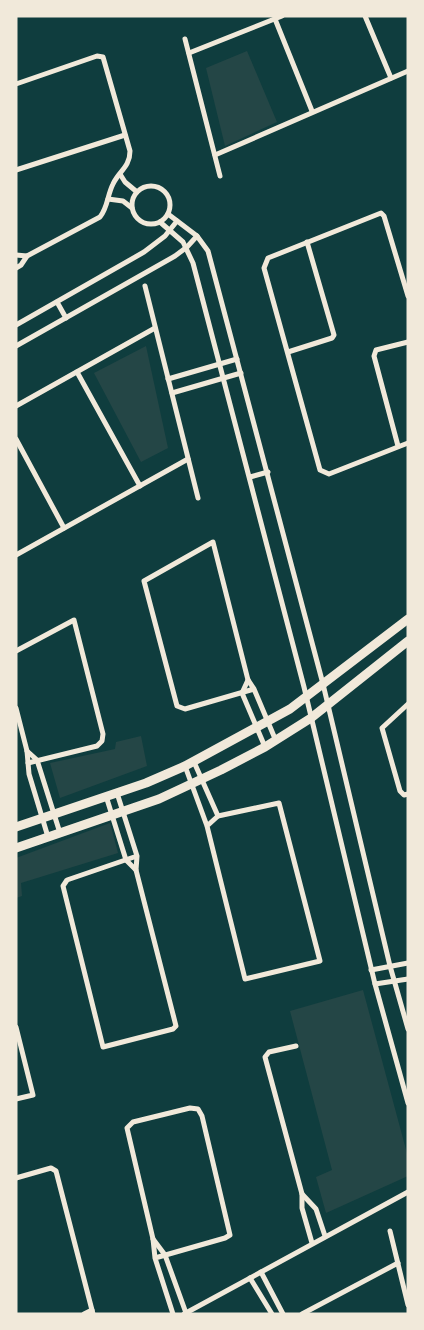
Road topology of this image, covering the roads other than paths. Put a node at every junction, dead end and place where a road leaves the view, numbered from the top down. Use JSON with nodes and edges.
{"nodes":[{"id":1,"x":282,"y":16,"type":"edge"},
{"id":2,"x":365,"y":16,"type":"edge"},
{"id":3,"x":275,"y":19,"type":"junction"},
{"id":4,"x":185,"y":39,"type":"dead end"},
{"id":5,"x":189,"y":53,"type":"junction"},
{"id":6,"x":408,"y":71,"type":"edge"},
{"id":7,"x":391,"y":78,"type":"junction"},
{"id":8,"x":16,"y":84,"type":"edge"},
{"id":9,"x":312,"y":111,"type":"junction"},
{"id":10,"x":125,"y":135,"type":"junction"},
{"id":11,"x":215,"y":155,"type":"junction"},
{"id":12,"x":16,"y":170,"type":"edge"},
{"id":13,"x":120,"y":174,"type":"junction"},
{"id":14,"x":220,"y":176,"type":"dead end"},
{"id":15,"x":137,"y":192,"type":"junction"},
{"id":16,"x":108,"y":198,"type":"junction"},
{"id":17,"x":132,"y":208,"type":"junction"},
{"id":18,"x":168,"y":214,"type":"junction"},
{"id":19,"x":176,"y":221,"type":"junction"},
{"id":20,"x":160,"y":222,"type":"junction"},
{"id":21,"x":170,"y":230,"type":"junction"},
{"id":22,"x":197,"y":236,"type":"junction"},
{"id":23,"x":307,"y":242,"type":"junction"},
{"id":24,"x":187,"y":248,"type":"junction"},
{"id":25,"x":16,"y":256,"type":"edge"},
{"id":26,"x":27,"y":256,"type":"junction"},
{"id":27,"x":19,"y":266,"type":"edge"},
{"id":28,"x":145,"y":286,"type":"dead end"},
{"id":29,"x":408,"y":296,"type":"edge"},
{"id":30,"x":57,"y":302,"type":"junction"},
{"id":31,"x":66,"y":318,"type":"junction"},
{"id":32,"x":16,"y":324,"type":"edge"},
{"id":33,"x":156,"y":328,"type":"junction"},
{"id":34,"x":407,"y":343,"type":"edge"},
{"id":35,"x":16,"y":346,"type":"edge"},
{"id":36,"x":288,"y":352,"type":"junction"},
{"id":37,"x":237,"y":359,"type":"junction"},
{"id":38,"x":220,"y":364,"type":"junction"},
{"id":39,"x":77,"y":372,"type":"junction"},
{"id":40,"x":241,"y":373,"type":"junction"},
{"id":41,"x":223,"y":378,"type":"junction"},
{"id":42,"x":168,"y":379,"type":"junction"},
{"id":43,"x":172,"y":393,"type":"junction"},
{"id":44,"x":16,"y":406,"type":"edge"},
{"id":45,"x":16,"y":439,"type":"edge"},
{"id":46,"x":408,"y":443,"type":"edge"},
{"id":47,"x":398,"y":446,"type":"junction"},
{"id":48,"x":188,"y":459,"type":"junction"},
{"id":49,"x":268,"y":472,"type":"junction"},
{"id":50,"x":250,"y":477,"type":"junction"},
{"id":51,"x":140,"y":486,"type":"junction"},
{"id":52,"x":198,"y":498,"type":"dead end"},
{"id":53,"x":64,"y":528,"type":"junction"},
{"id":54,"x":16,"y":555,"type":"edge"},
{"id":55,"x":408,"y":619,"type":"edge"},
{"id":56,"x":408,"y":641,"type":"edge"},
{"id":57,"x":16,"y":651,"type":"edge"},
{"id":58,"x":248,"y":680,"type":"junction"},
{"id":59,"x":323,"y":684,"type":"junction"},
{"id":60,"x":254,"y":689,"type":"junction"},
{"id":61,"x":242,"y":693,"type":"junction"},
{"id":62,"x":307,"y":698,"type":"junction"},
{"id":63,"x":328,"y":703,"type":"junction"},
{"id":64,"x":408,"y":704,"type":"edge"},
{"id":65,"x":16,"y":708,"type":"edge"},
{"id":66,"x":311,"y":718,"type":"junction"},
{"id":67,"x":267,"y":722,"type":"junction"},
{"id":68,"x":256,"y":728,"type":"junction"},
{"id":69,"x":276,"y":741,"type":"junction"},
{"id":70,"x":265,"y":747,"type":"junction"},
{"id":71,"x":27,"y":751,"type":"junction"},
{"id":72,"x":37,"y":760,"type":"junction"},
{"id":73,"x":28,"y":763,"type":"junction"},
{"id":74,"x":189,"y":764,"type":"junction"},
{"id":75,"x":202,"y":780,"type":"junction"},
{"id":76,"x":192,"y":785,"type":"junction"},
{"id":77,"x":117,"y":793,"type":"junction"},
{"id":78,"x":408,"y":794,"type":"edge"},
{"id":79,"x":106,"y":796,"type":"junction"},
{"id":80,"x":123,"y":811,"type":"junction"},
{"id":81,"x":54,"y":814,"type":"junction"},
{"id":82,"x":112,"y":815,"type":"junction"},
{"id":83,"x":218,"y":816,"type":"junction"},
{"id":84,"x":42,"y":818,"type":"junction"},
{"id":85,"x":207,"y":826,"type":"junction"},
{"id":86,"x":16,"y":827,"type":"edge"},
{"id":87,"x":60,"y":833,"type":"junction"},
{"id":88,"x":48,"y":837,"type":"junction"},
{"id":89,"x":16,"y":848,"type":"edge"},
{"id":90,"x":137,"y":856,"type":"junction"},
{"id":91,"x":126,"y":860,"type":"junction"},
{"id":92,"x":136,"y":870,"type":"junction"},
{"id":93,"x":408,"y":963,"type":"edge"},
{"id":94,"x":390,"y":966,"type":"junction"},
{"id":95,"x":371,"y":970,"type":"junction"},
{"id":96,"x":408,"y":979,"type":"edge"},
{"id":97,"x":395,"y":982,"type":"junction"},
{"id":98,"x":375,"y":984,"type":"junction"},
{"id":99,"x":16,"y":1027,"type":"edge"},
{"id":100,"x":408,"y":1029,"type":"edge"},
{"id":101,"x":296,"y":1046,"type":"dead end"},
{"id":102,"x":16,"y":1099,"type":"edge"},
{"id":103,"x":408,"y":1104,"type":"edge"},
{"id":104,"x":16,"y":1178,"type":"edge"},
{"id":105,"x":408,"y":1192,"type":"edge"},
{"id":106,"x":302,"y":1194,"type":"junction"},
{"id":107,"x":390,"y":1231,"type":"dead end"},
{"id":108,"x":325,"y":1236,"type":"junction"},
{"id":109,"x":152,"y":1239,"type":"junction"},
{"id":110,"x":312,"y":1244,"type":"junction"},
{"id":111,"x":165,"y":1255,"type":"junction"},
{"id":112,"x":155,"y":1258,"type":"junction"},
{"id":113,"x":398,"y":1263,"type":"junction"},
{"id":114,"x":261,"y":1272,"type":"junction"},
{"id":115,"x":250,"y":1278,"type":"junction"},
{"id":116,"x":408,"y":1304,"type":"edge"},
{"id":117,"x":92,"y":1312,"type":"edge"},
{"id":118,"x":185,"y":1313,"type":"edge"},
{"id":119,"x":84,"y":1314,"type":"edge"},
{"id":120,"x":173,"y":1314,"type":"edge"},
{"id":121,"x":272,"y":1314,"type":"edge"},
{"id":122,"x":282,"y":1314,"type":"edge"},
{"id":123,"x":302,"y":1314,"type":"edge"}],
"edges":[{"from":1,"to":3,"type":"street"},
{"from":2,"to":7,"type":"street"},
{"from":3,"to":5,"type":"street"},
{"from":3,"to":9,"type":"street"},
{"from":4,"to":5,"type":"street"},
{"from":5,"to":11,"type":"street"},
{"from":6,"to":7,"type":"street"},
{"from":7,"to":9,"type":"street"},
{"from":8,"to":10,"type":"street"},
{"from":9,"to":11,"type":"street"},
{"from":10,"to":12,"type":"street"},
{"from":10,"to":13,"type":"street"},
{"from":11,"to":14,"type":"street"},
{"from":13,"to":15,"type":"street"},
{"from":13,"to":16,"type":"street"},
{"from":15,"to":17,"type":"street"},
{"from":15,"to":18,"type":"street"},
{"from":16,"to":17,"type":"street"},
{"from":16,"to":26,"type":"street"},
{"from":17,"to":20,"type":"street"},
{"from":18,"to":19,"type":"street"},
{"from":18,"to":20,"type":"street"},
{"from":19,"to":21,"type":"street"},
{"from":19,"to":22,"type":"street"},
{"from":20,"to":21,"type":"street"},
{"from":21,"to":24,"type":"street"},
{"from":21,"to":30,"type":"street"},
{"from":22,"to":24,"type":"street"},
{"from":22,"to":37,"type":"street"},
{"from":23,"to":29,"type":"street"},
{"from":23,"to":36,"type":"street"},
{"from":23,"to":36,"type":"street"},
{"from":24,"to":31,"type":"street"},
{"from":24,"to":38,"type":"street"},
{"from":25,"to":26,"type":"street"},
{"from":25,"to":27,"type":"street"},
{"from":26,"to":27,"type":"street"},
{"from":28,"to":33,"type":"street"},
{"from":30,"to":31,"type":"street"},
{"from":30,"to":32,"type":"street"},
{"from":31,"to":35,"type":"street"},
{"from":33,"to":39,"type":"street"},
{"from":33,"to":42,"type":"street"},
{"from":34,"to":47,"type":"street"},
{"from":36,"to":47,"type":"street"},
{"from":37,"to":38,"type":"street"},
{"from":37,"to":40,"type":"street"},
{"from":38,"to":41,"type":"street"},
{"from":38,"to":42,"type":"street"},
{"from":39,"to":44,"type":"street"},
{"from":39,"to":51,"type":"street"},
{"from":40,"to":41,"type":"street"},
{"from":40,"to":49,"type":"street"},
{"from":41,"to":43,"type":"street"},
{"from":41,"to":50,"type":"street"},
{"from":42,"to":43,"type":"street"},
{"from":43,"to":48,"type":"street"},
{"from":45,"to":53,"type":"street"},
{"from":46,"to":47,"type":"street"},
{"from":48,"to":51,"type":"street"},
{"from":48,"to":52,"type":"street"},
{"from":49,"to":50,"type":"street"},
{"from":49,"to":59,"type":"street"},
{"from":50,"to":62,"type":"street"},
{"from":51,"to":53,"type":"street"},
{"from":53,"to":54,"type":"street"},
{"from":55,"to":59,"type":"main road"},
{"from":56,"to":63,"type":"main road"},
{"from":57,"to":72,"type":"street"},
{"from":58,"to":60,"type":"street"},
{"from":58,"to":61,"type":"street"},
{"from":58,"to":61,"type":"street"},
{"from":59,"to":62,"type":"main road"},
{"from":59,"to":63,"type":"street"},
{"from":60,"to":61,"type":"street"},
{"from":60,"to":67,"type":"street"},
{"from":61,"to":68,"type":"street"},
{"from":62,"to":66,"type":"street"},
{"from":62,"to":67,"type":"main road"},
{"from":63,"to":66,"type":"main road"},
{"from":63,"to":94,"type":"street"},
{"from":64,"to":78,"type":"street"},
{"from":65,"to":71,"type":"street"},
{"from":66,"to":69,"type":"main road"},
{"from":66,"to":95,"type":"street"},
{"from":67,"to":68,"type":"main road"},
{"from":67,"to":69,"type":"street"},
{"from":68,"to":70,"type":"street"},
{"from":68,"to":74,"type":"main road"},
{"from":69,"to":70,"type":"main road"},
{"from":70,"to":75,"type":"main road"},
{"from":71,"to":72,"type":"street"},
{"from":71,"to":73,"type":"street"},
{"from":72,"to":73,"type":"street"},
{"from":72,"to":81,"type":"street"},
{"from":73,"to":84,"type":"street"},
{"from":74,"to":75,"type":"street"},
{"from":74,"to":76,"type":"street"},
{"from":74,"to":77,"type":"main road"},
{"from":75,"to":76,"type":"main road"},
{"from":75,"to":83,"type":"street"},
{"from":76,"to":80,"type":"main road"},
{"from":76,"to":85,"type":"street"},
{"from":77,"to":79,"type":"main road"},
{"from":77,"to":80,"type":"street"},
{"from":79,"to":81,"type":"main road"},
{"from":79,"to":82,"type":"street"},
{"from":80,"to":82,"type":"main road"},
{"from":80,"to":90,"type":"street"},
{"from":81,"to":84,"type":"main road"},
{"from":81,"to":87,"type":"street"},
{"from":82,"to":87,"type":"main road"},
{"from":82,"to":91,"type":"street"},
{"from":83,"to":85,"type":"street"},
{"from":83,"to":85,"type":"street"},
{"from":84,"to":86,"type":"main road"},
{"from":84,"to":88,"type":"street"},
{"from":87,"to":88,"type":"main road"},
{"from":88,"to":89,"type":"main road"},
{"from":90,"to":91,"type":"street"},
{"from":90,"to":92,"type":"street"},
{"from":91,"to":92,"type":"street"},
{"from":91,"to":92,"type":"street"},
{"from":93,"to":94,"type":"street"},
{"from":94,"to":95,"type":"street"},
{"from":94,"to":97,"type":"street"},
{"from":95,"to":98,"type":"street"},
{"from":96,"to":97,"type":"street"},
{"from":97,"to":98,"type":"street"},
{"from":97,"to":100,"type":"street"},
{"from":98,"to":103,"type":"street"},
{"from":99,"to":102,"type":"street"},
{"from":101,"to":106,"type":"street"},
{"from":104,"to":117,"type":"street"},
{"from":105,"to":108,"type":"street"},
{"from":106,"to":108,"type":"street"},
{"from":106,"to":110,"type":"street"},
{"from":107,"to":113,"type":"street"},
{"from":108,"to":110,"type":"street"},
{"from":109,"to":111,"type":"street"},
{"from":109,"to":111,"type":"street"},
{"from":109,"to":112,"type":"street"},
{"from":110,"to":114,"type":"street"},
{"from":111,"to":112,"type":"street"},
{"from":111,"to":118,"type":"street"},
{"from":112,"to":120,"type":"street"},
{"from":113,"to":116,"type":"street"},
{"from":113,"to":123,"type":"street"},
{"from":114,"to":115,"type":"street"},
{"from":114,"to":122,"type":"street"},
{"from":115,"to":118,"type":"street"},
{"from":115,"to":121,"type":"street"},
{"from":117,"to":119,"type":"street"}]}
